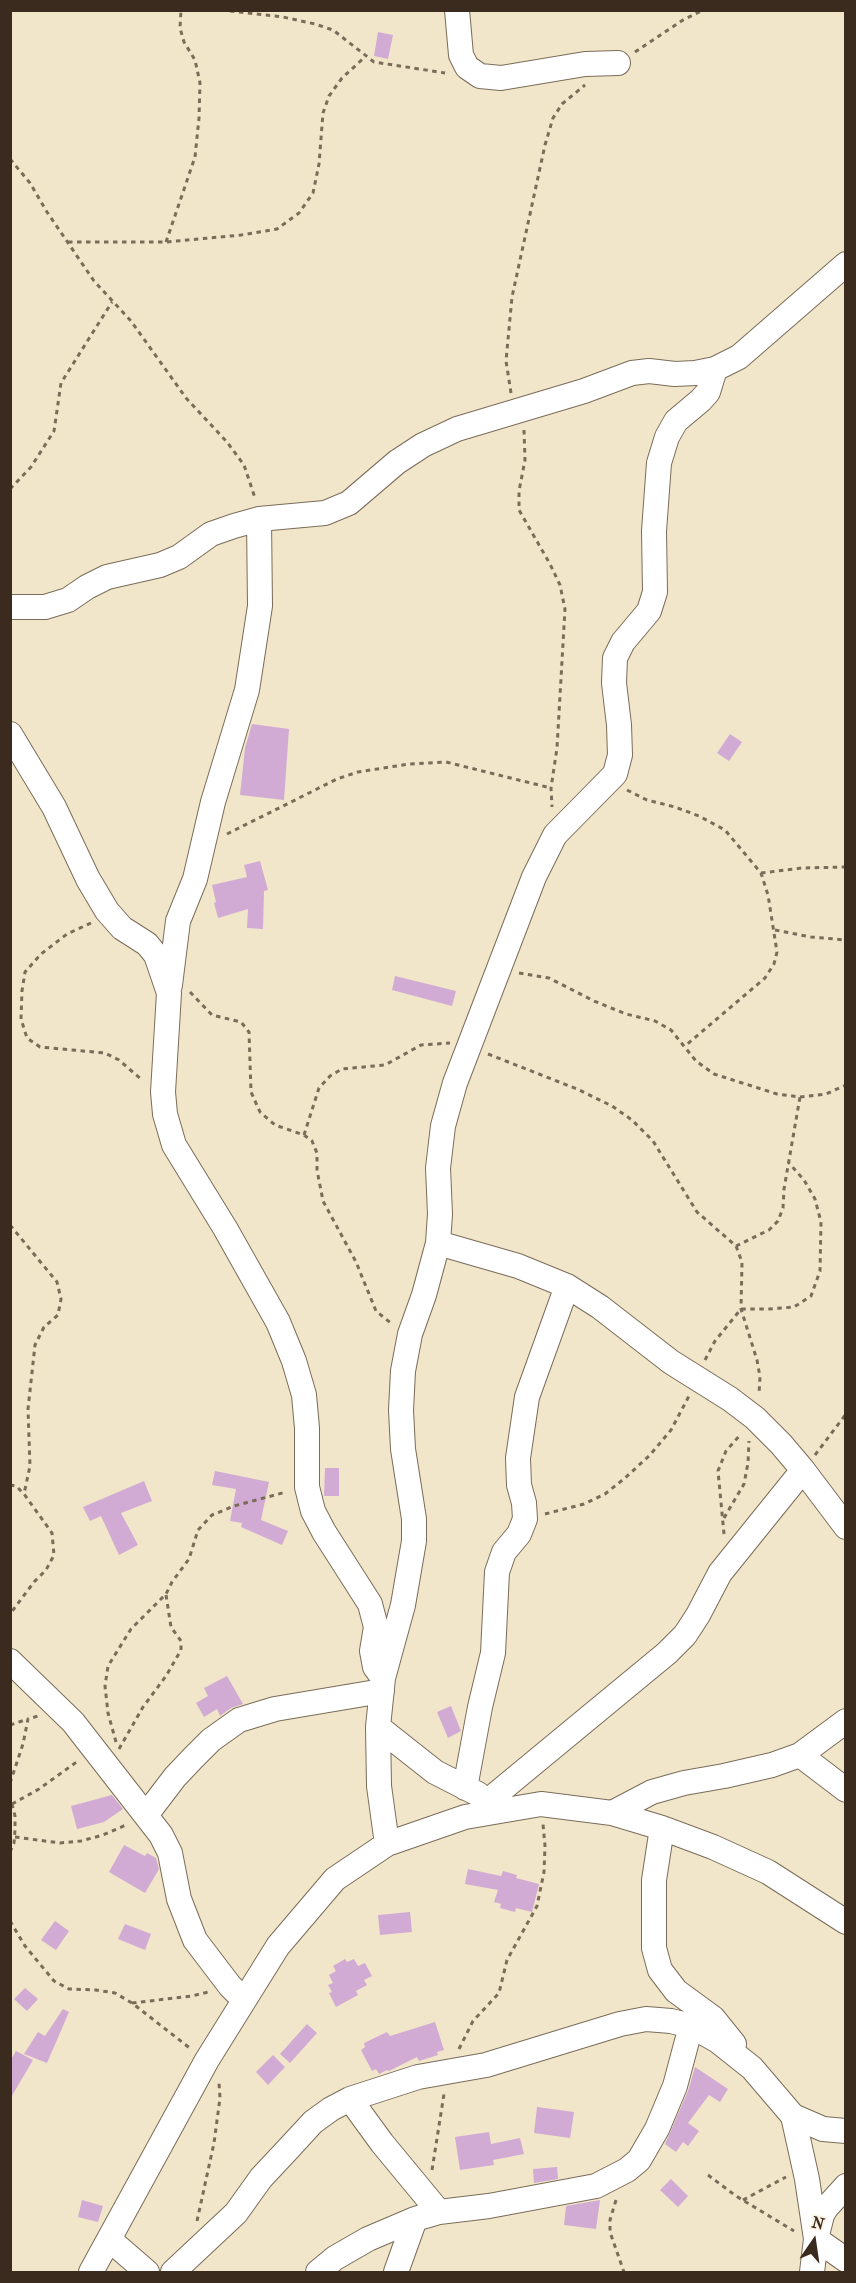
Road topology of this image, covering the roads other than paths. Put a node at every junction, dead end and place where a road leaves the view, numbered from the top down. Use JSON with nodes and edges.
{"nodes":[{"id":1,"x":457,"y":10,"type":"edge"},
{"id":2,"x":618,"y":63,"type":"road end"},
{"id":3,"x":846,"y":264,"type":"edge"},
{"id":4,"x":715,"y":369,"type":"junction"},
{"id":5,"x":260,"y":519,"type":"junction"},
{"id":6,"x":10,"y":608,"type":"edge"},
{"id":7,"x":10,"y":734,"type":"edge"},
{"id":8,"x":169,"y":987,"type":"junction"},
{"id":9,"x":438,"y":1243,"type":"junction"},
{"id":10,"x":567,"y":1286,"type":"junction"},
{"id":11,"x":803,"y":1470,"type":"junction"},
{"id":12,"x":846,"y":1527,"type":"edge"},
{"id":13,"x":10,"y":1661,"type":"edge"},
{"id":14,"x":383,"y":1684,"type":"junction"},
{"id":15,"x":846,"y":1721,"type":"edge"},
{"id":16,"x":378,"y":1727,"type":"junction"},
{"id":17,"x":800,"y":1755,"type":"junction"},
{"id":18,"x":465,"y":1788,"type":"junction"},
{"id":19,"x":846,"y":1790,"type":"edge"},
{"id":20,"x":500,"y":1805,"type":"junction"},
{"id":21,"x":612,"y":1813,"type":"junction"},
{"id":22,"x":146,"y":1815,"type":"junction"},
{"id":23,"x":662,"y":1828,"type":"junction"},
{"id":24,"x":387,"y":1844,"type":"junction"},
{"id":25,"x":846,"y":1922,"type":"edge"},
{"id":26,"x":237,"y":1993,"type":"junction"},
{"id":27,"x":691,"y":2026,"type":"junction"},
{"id":28,"x":752,"y":2068,"type":"junction"},
{"id":29,"x":350,"y":2100,"type":"junction"},
{"id":30,"x":793,"y":2115,"type":"junction"},
{"id":31,"x":846,"y":2131,"type":"edge"},
{"id":32,"x":846,"y":2186,"type":"edge"},
{"id":33,"x":431,"y":2203,"type":"junction"},
{"id":34,"x":415,"y":2219,"type":"junction"},
{"id":35,"x":817,"y":2235,"type":"junction"},
{"id":36,"x":846,"y":2238,"type":"edge"},
{"id":37,"x":110,"y":2240,"type":"junction"},
{"id":38,"x":846,"y":2260,"type":"edge"},
{"id":39,"x":91,"y":2272,"type":"edge"},
{"id":40,"x":147,"y":2272,"type":"edge"},
{"id":41,"x":173,"y":2272,"type":"edge"},
{"id":42,"x":318,"y":2272,"type":"edge"},
{"id":43,"x":396,"y":2272,"type":"edge"},
{"id":44,"x":812,"y":2272,"type":"edge"}],
"edges":[{"from":1,"to":2,"type":"street"},
{"from":3,"to":4,"type":"street"},
{"from":4,"to":5,"type":"street"},
{"from":4,"to":9,"type":"street"},
{"from":5,"to":6,"type":"street"},
{"from":5,"to":8,"type":"street"},
{"from":7,"to":8,"type":"street"},
{"from":8,"to":14,"type":"street"},
{"from":9,"to":10,"type":"street"},
{"from":9,"to":14,"type":"street"},
{"from":10,"to":11,"type":"street"},
{"from":10,"to":18,"type":"street"},
{"from":11,"to":12,"type":"street"},
{"from":11,"to":20,"type":"street"},
{"from":13,"to":22,"type":"street"},
{"from":14,"to":16,"type":"street"},
{"from":14,"to":22,"type":"street"},
{"from":15,"to":17,"type":"street"},
{"from":16,"to":18,"type":"street"},
{"from":16,"to":24,"type":"street"},
{"from":17,"to":19,"type":"street"},
{"from":17,"to":21,"type":"street"},
{"from":18,"to":20,"type":"street"},
{"from":20,"to":21,"type":"street"},
{"from":20,"to":24,"type":"street"},
{"from":21,"to":23,"type":"street"},
{"from":22,"to":26,"type":"street"},
{"from":23,"to":25,"type":"street"},
{"from":23,"to":28,"type":"street"},
{"from":24,"to":26,"type":"street"},
{"from":26,"to":37,"type":"street"},
{"from":27,"to":28,"type":"street"},
{"from":27,"to":29,"type":"street"},
{"from":27,"to":33,"type":"street"},
{"from":28,"to":30,"type":"street"},
{"from":29,"to":33,"type":"street"},
{"from":29,"to":41,"type":"street"},
{"from":30,"to":31,"type":"street"},
{"from":30,"to":35,"type":"street"},
{"from":32,"to":35,"type":"street"},
{"from":33,"to":34,"type":"street"},
{"from":34,"to":42,"type":"street"},
{"from":34,"to":43,"type":"street"},
{"from":35,"to":36,"type":"street"},
{"from":35,"to":38,"type":"street"},
{"from":35,"to":44,"type":"street"},
{"from":37,"to":39,"type":"street"},
{"from":37,"to":40,"type":"street"}]}
